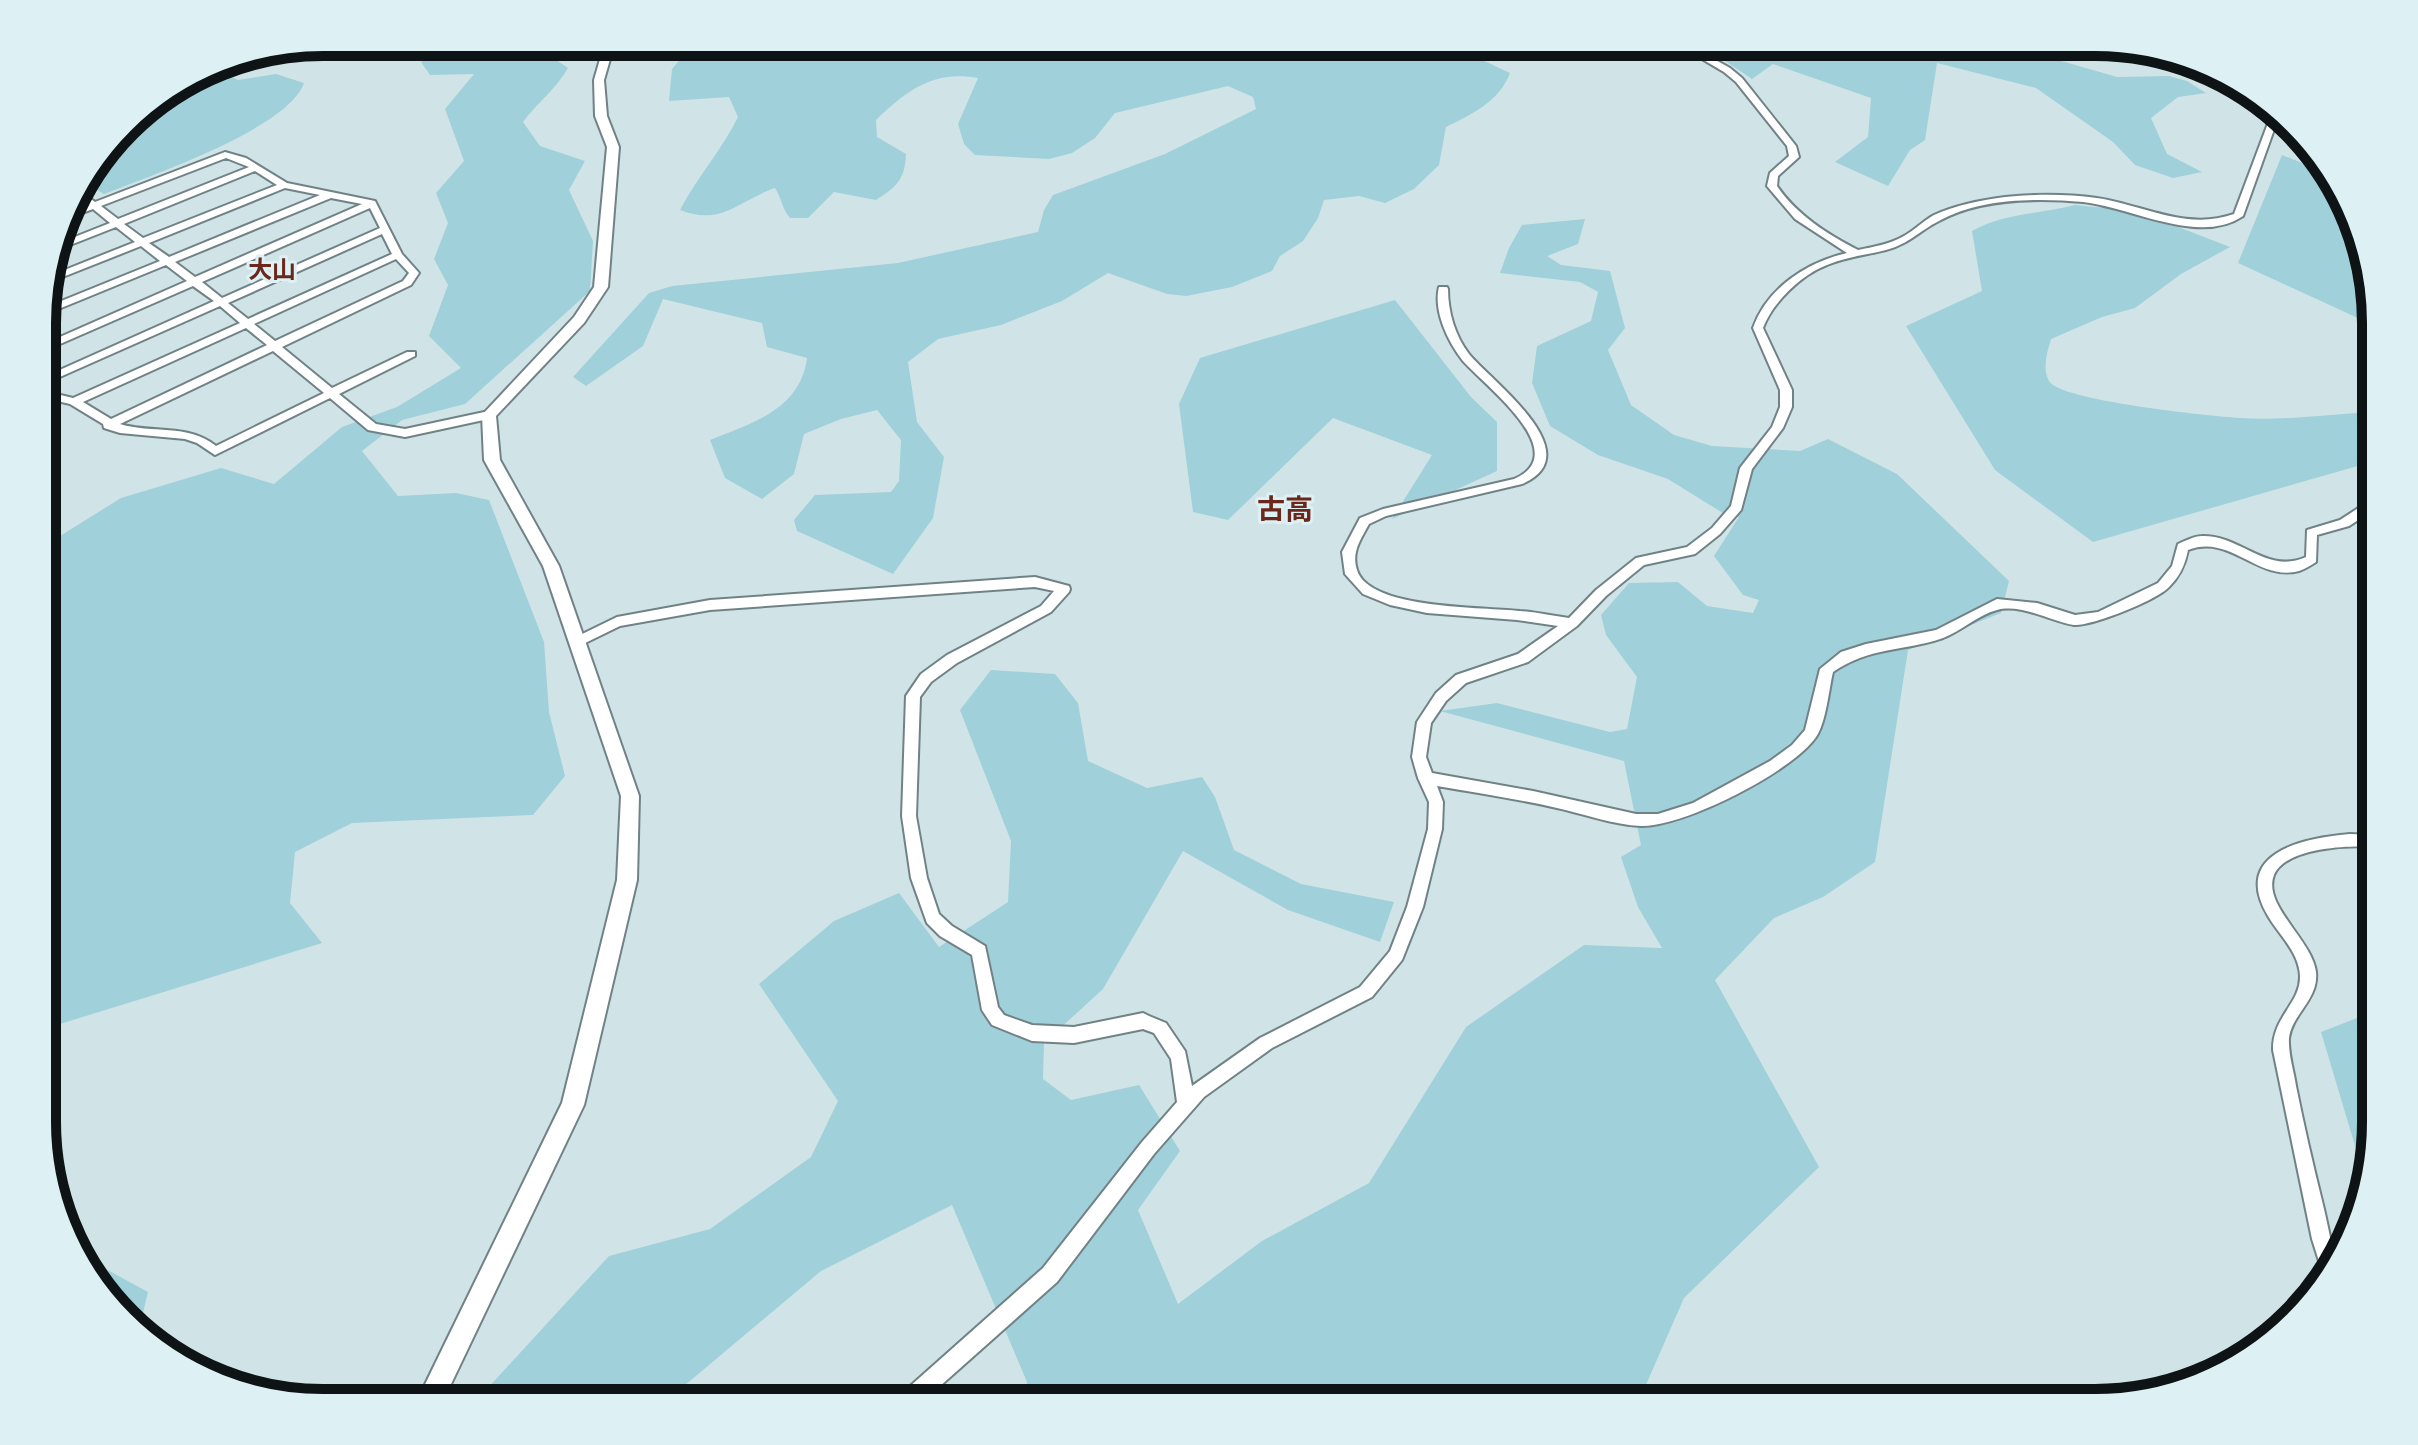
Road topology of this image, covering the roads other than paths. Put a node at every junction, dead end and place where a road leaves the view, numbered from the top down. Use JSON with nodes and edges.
{"nodes":[{"id":1,"x":606,"y":56,"type":"edge"},
{"id":2,"x":1702,"y":56,"type":"edge"},
{"id":3,"x":2272,"y":123,"type":"edge"},
{"id":4,"x":253,"y":169,"type":"junction"},
{"id":5,"x":284,"y":185,"type":"junction"},
{"id":6,"x":331,"y":194,"type":"junction"},
{"id":7,"x":86,"y":200,"type":"edge"},
{"id":8,"x":372,"y":203,"type":"junction"},
{"id":9,"x":93,"y":205,"type":"junction"},
{"id":10,"x":82,"y":210,"type":"edge"},
{"id":11,"x":119,"y":223,"type":"junction"},
{"id":12,"x":385,"y":229,"type":"junction"},
{"id":13,"x":143,"y":241,"type":"junction"},
{"id":14,"x":68,"y":243,"type":"edge"},
{"id":15,"x":1857,"y":254,"type":"junction"},
{"id":16,"x":398,"y":255,"type":"junction"},
{"id":17,"x":168,"y":261,"type":"junction"},
{"id":18,"x":60,"y":275,"type":"edge"},
{"id":19,"x":194,"y":281,"type":"junction"},
{"id":20,"x":1443,"y":289,"type":"dead end"},
{"id":21,"x":220,"y":301,"type":"junction"},
{"id":22,"x":57,"y":307,"type":"edge"},
{"id":23,"x":245,"y":324,"type":"junction"},
{"id":24,"x":56,"y":343,"type":"edge"},
{"id":25,"x":272,"y":345,"type":"junction"},
{"id":26,"x":411,"y":354,"type":"dead end"},
{"id":27,"x":56,"y":376,"type":"edge"},
{"id":28,"x":335,"y":393,"type":"junction"},
{"id":29,"x":56,"y":397,"type":"edge"},
{"id":30,"x":74,"y":402,"type":"junction"},
{"id":31,"x":489,"y":415,"type":"junction"},
{"id":32,"x":108,"y":425,"type":"junction"},
{"id":33,"x":2361,"y":511,"type":"edge"},
{"id":34,"x":1572,"y":623,"type":"junction"},
{"id":35,"x":577,"y":642,"type":"junction"},
{"id":36,"x":1425,"y":778,"type":"junction"},
{"id":37,"x":2361,"y":841,"type":"edge"},
{"id":38,"x":1186,"y":1105,"type":"junction"},
{"id":39,"x":2327,"y":1254,"type":"edge"},
{"id":40,"x":436,"y":1389,"type":"edge"},
{"id":41,"x":922,"y":1389,"type":"edge"}],
"edges":[{"from":1,"to":31,"type":"street"},
{"from":2,"to":15,"type":"street"},
{"from":3,"to":15,"type":"street"},
{"from":4,"to":5,"type":"street"},
{"from":4,"to":9,"type":"street"},
{"from":4,"to":11,"type":"street"},
{"from":5,"to":6,"type":"street"},
{"from":5,"to":13,"type":"street"},
{"from":6,"to":8,"type":"street"},
{"from":6,"to":17,"type":"street"},
{"from":7,"to":9,"type":"street"},
{"from":8,"to":12,"type":"street"},
{"from":8,"to":19,"type":"street"},
{"from":9,"to":10,"type":"street"},
{"from":9,"to":11,"type":"street"},
{"from":11,"to":13,"type":"street"},
{"from":11,"to":14,"type":"street"},
{"from":12,"to":16,"type":"street"},
{"from":12,"to":21,"type":"street"},
{"from":13,"to":17,"type":"street"},
{"from":13,"to":18,"type":"street"},
{"from":15,"to":34,"type":"street"},
{"from":16,"to":23,"type":"street"},
{"from":16,"to":25,"type":"street"},
{"from":17,"to":19,"type":"street"},
{"from":17,"to":22,"type":"street"},
{"from":19,"to":21,"type":"street"},
{"from":19,"to":24,"type":"street"},
{"from":20,"to":34,"type":"street"},
{"from":21,"to":23,"type":"street"},
{"from":21,"to":27,"type":"street"},
{"from":23,"to":25,"type":"street"},
{"from":23,"to":30,"type":"street"},
{"from":25,"to":28,"type":"street"},
{"from":25,"to":32,"type":"street"},
{"from":26,"to":28,"type":"street"},
{"from":28,"to":31,"type":"street"},
{"from":28,"to":32,"type":"street"},
{"from":29,"to":30,"type":"street"},
{"from":30,"to":32,"type":"street"},
{"from":31,"to":35,"type":"street"},
{"from":33,"to":36,"type":"street"},
{"from":34,"to":36,"type":"street"},
{"from":35,"to":38,"type":"street"},
{"from":35,"to":40,"type":"street"},
{"from":36,"to":38,"type":"street"},
{"from":37,"to":39,"type":"street"},
{"from":38,"to":41,"type":"street"}]}
